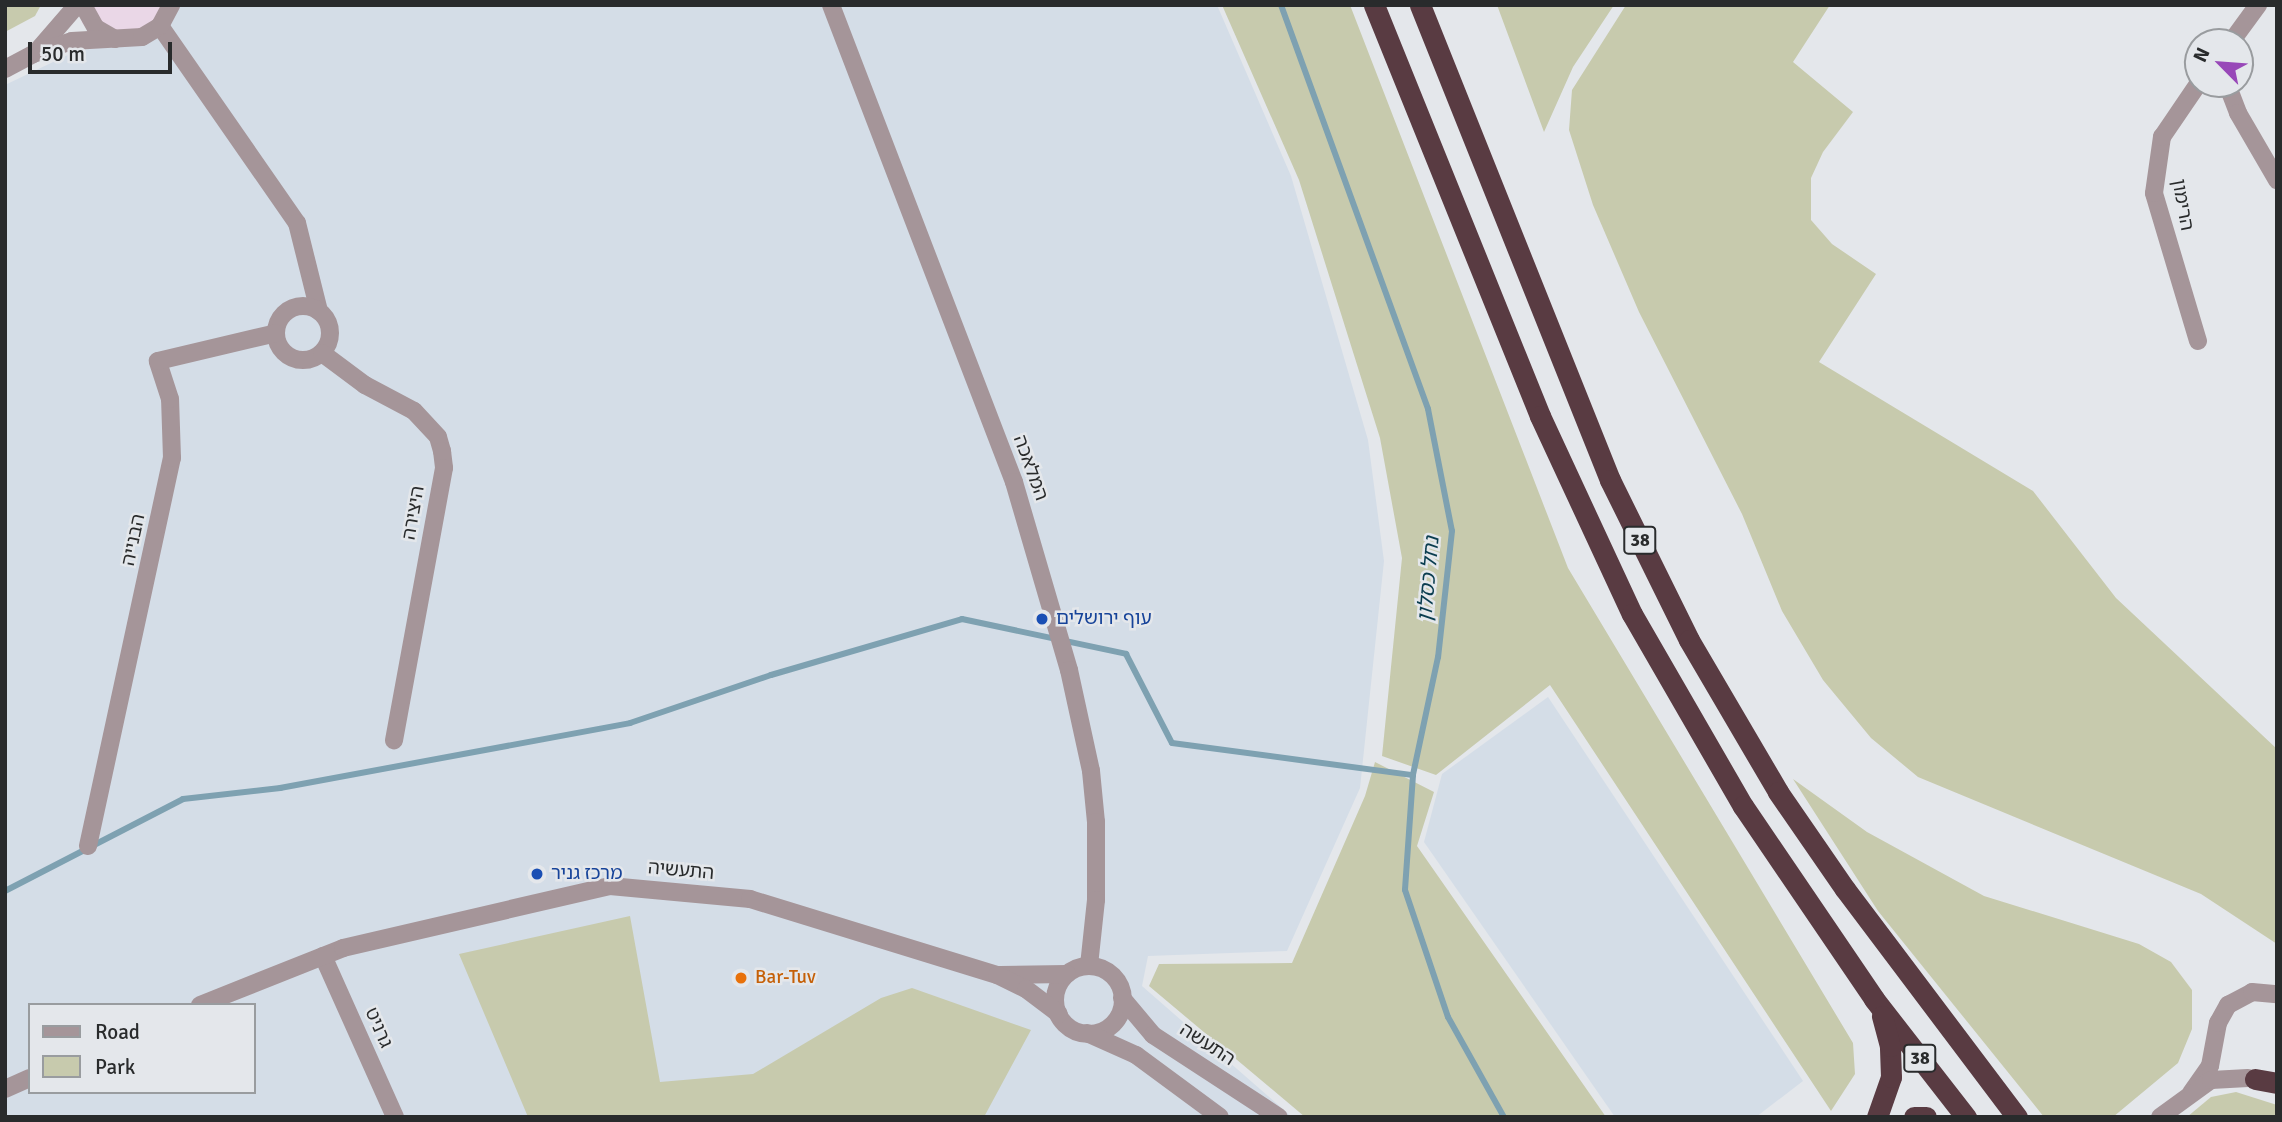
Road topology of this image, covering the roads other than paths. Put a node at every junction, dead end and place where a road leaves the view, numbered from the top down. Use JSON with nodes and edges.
{"nodes":[{"id":1,"x":77,"y":5,"type":"edge"},
{"id":2,"x":83,"y":5,"type":"edge"},
{"id":3,"x":171,"y":5,"type":"edge"},
{"id":4,"x":831,"y":5,"type":"edge"},
{"id":5,"x":1374,"y":5,"type":"edge"},
{"id":6,"x":1420,"y":5,"type":"edge"},
{"id":7,"x":2258,"y":5,"type":"edge"},
{"id":8,"x":160,"y":26,"type":"junction"},
{"id":9,"x":2241,"y":28,"type":"edge"},
{"id":10,"x":115,"y":39,"type":"junction"},
{"id":11,"x":33,"y":54,"type":"junction"},
{"id":12,"x":5,"y":69,"type":"edge"},
{"id":13,"x":2188,"y":98,"type":"edge"},
{"id":14,"x":2232,"y":98,"type":"edge"},
{"id":15,"x":2277,"y":180,"type":"edge"},
{"id":16,"x":319,"y":311,"type":"junction"},
{"id":17,"x":276,"y":333,"type":"junction"},
{"id":18,"x":2197,"y":341,"type":"dead end"},
{"id":19,"x":322,"y":353,"type":"junction"},
{"id":20,"x":394,"y":740,"type":"dead end"},
{"id":21,"x":88,"y":846,"type":"dead end"},
{"id":22,"x":323,"y":956,"type":"junction"},
{"id":23,"x":1089,"y":966,"type":"junction"},
{"id":24,"x":1067,"y":974,"type":"junction"},
{"id":25,"x":997,"y":975,"type":"junction"},
{"id":26,"x":2277,"y":994,"type":"edge"},
{"id":27,"x":1122,"y":998,"type":"junction"},
{"id":28,"x":1874,"y":999,"type":"junction"},
{"id":29,"x":206,"y":1003,"type":"edge"},
{"id":30,"x":1059,"y":1014,"type":"junction"},
{"id":31,"x":1087,"y":1033,"type":"junction"},
{"id":32,"x":2216,"y":1037,"type":"junction"},
{"id":33,"x":2277,"y":1076,"type":"edge"},
{"id":34,"x":28,"y":1079,"type":"edge"},
{"id":35,"x":2252,"y":1079,"type":"junction"},
{"id":36,"x":2277,"y":1083,"type":"edge"},
{"id":37,"x":5,"y":1089,"type":"edge"},
{"id":38,"x":2191,"y":1093,"type":"junction"},
{"id":39,"x":395,"y":1117,"type":"edge"},
{"id":40,"x":1220,"y":1117,"type":"edge"},
{"id":41,"x":1279,"y":1117,"type":"edge"},
{"id":42,"x":1877,"y":1117,"type":"edge"},
{"id":43,"x":1914,"y":1117,"type":"edge"},
{"id":44,"x":1926,"y":1117,"type":"edge"},
{"id":45,"x":1966,"y":1117,"type":"edge"},
{"id":46,"x":2017,"y":1117,"type":"edge"},
{"id":47,"x":2160,"y":1117,"type":"edge"}],
"edges":[{"from":1,"to":11,"type":"street"},
{"from":2,"to":10,"type":"street"},
{"from":3,"to":8,"type":"street"},
{"from":4,"to":23,"type":"street","name":"המלאכה"},
{"from":5,"to":28,"type":"highway","number":"38"},
{"from":6,"to":46,"type":"highway","number":"38"},
{"from":7,"to":9,"type":"street"},
{"from":8,"to":10,"type":"street"},
{"from":8,"to":16,"type":"street"},
{"from":10,"to":11,"type":"street"},
{"from":11,"to":12,"type":"street"},
{"from":13,"to":18,"type":"street","name":"הרימון"},
{"from":14,"to":15,"type":"street"},
{"from":16,"to":17,"type":"street"},
{"from":16,"to":19,"type":"street"},
{"from":17,"to":19,"type":"street"},
{"from":17,"to":21,"type":"street","name":"הבנייה"},
{"from":19,"to":20,"type":"street","name":"היצירה"},
{"from":22,"to":25,"type":"street","name":"התעשיה"},
{"from":22,"to":29,"type":"street","name":"התעשיה"},
{"from":22,"to":39,"type":"street","name":"גרניט"},
{"from":23,"to":24,"type":"street"},
{"from":23,"to":27,"type":"street"},
{"from":24,"to":25,"type":"street","name":"התעשיה"},
{"from":24,"to":30,"type":"street"},
{"from":25,"to":30,"type":"street","name":"התעשיה"},
{"from":26,"to":32,"type":"street"},
{"from":27,"to":31,"type":"street"},
{"from":27,"to":41,"type":"street","name":"התעשה"},
{"from":28,"to":42,"type":"highway"},
{"from":28,"to":45,"type":"highway","number":"38"},
{"from":30,"to":31,"type":"street"},
{"from":31,"to":40,"type":"street"},
{"from":32,"to":35,"type":"street"},
{"from":32,"to":38,"type":"street"},
{"from":33,"to":35,"type":"street"},
{"from":34,"to":37,"type":"street"},
{"from":35,"to":36,"type":"highway"},
{"from":35,"to":38,"type":"street"},
{"from":38,"to":47,"type":"street"},
{"from":43,"to":44,"type":"highway"}]}
